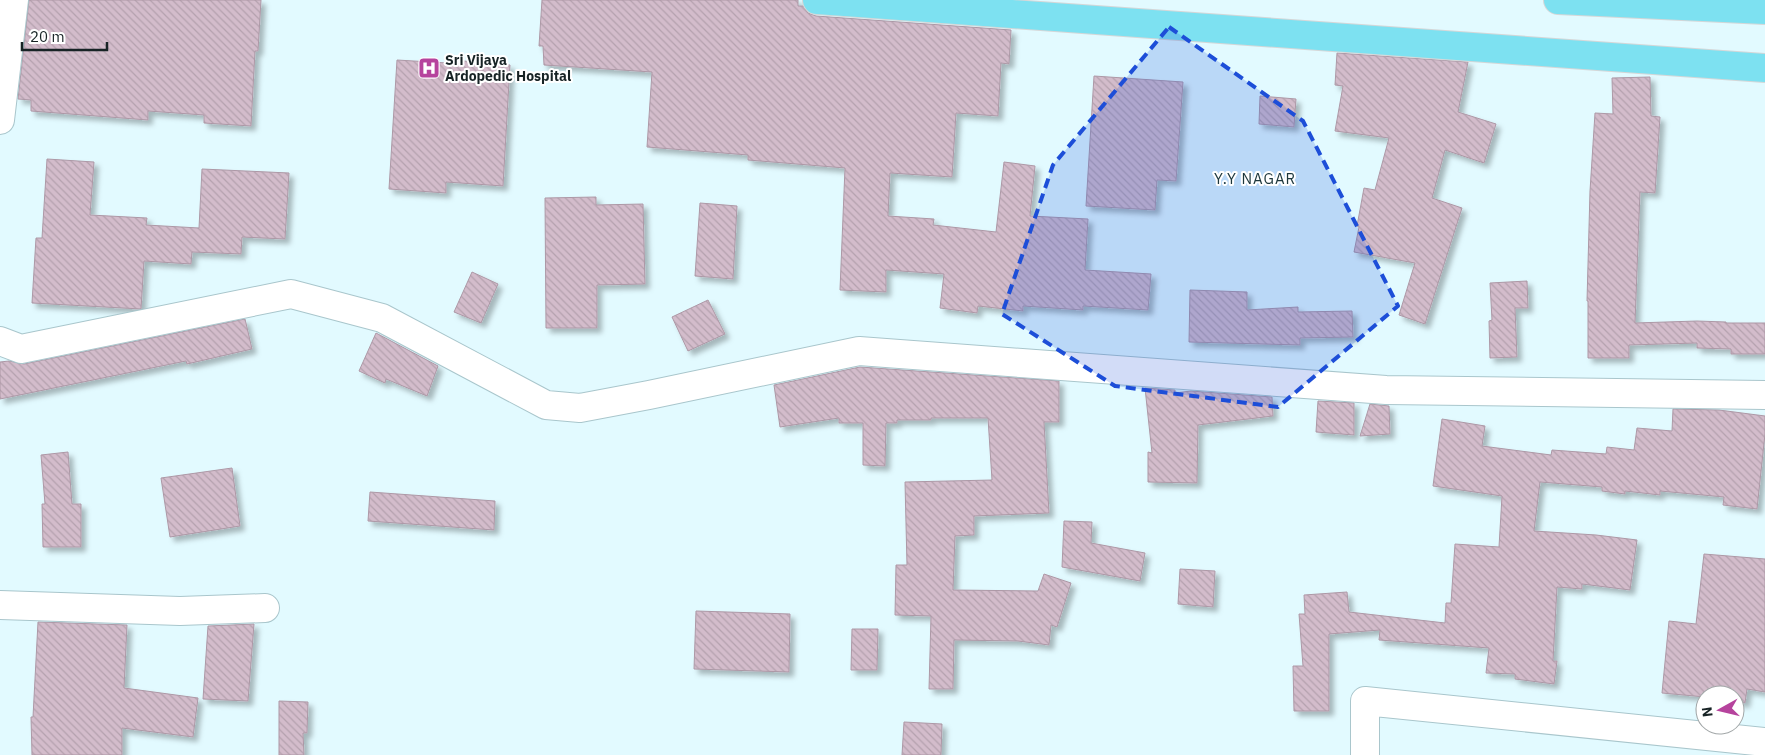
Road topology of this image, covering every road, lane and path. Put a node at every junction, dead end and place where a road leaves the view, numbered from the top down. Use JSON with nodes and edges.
{"nodes":[{"id":1,"x":14,"y":0,"type":"edge"},
{"id":2,"x":817,"y":0,"type":"edge"},
{"id":3,"x":1558,"y":0,"type":"edge"},
{"id":4,"x":1765,"y":10,"type":"edge"},
{"id":5,"x":1765,"y":68,"type":"edge"},
{"id":6,"x":0,"y":120,"type":"edge"},
{"id":7,"x":0,"y":342,"type":"edge"},
{"id":8,"x":1765,"y":395,"type":"edge"},
{"id":9,"x":0,"y":605,"type":"edge"},
{"id":10,"x":265,"y":608,"type":"dead end"},
{"id":11,"x":1765,"y":742,"type":"edge"},
{"id":12,"x":1365,"y":755,"type":"edge"}],
"edges":[{"from":1,"to":6,"type":"street"},
{"from":2,"to":5,"type":"main road"},
{"from":3,"to":4,"type":"main road"},
{"from":7,"to":8,"type":"street"},
{"from":9,"to":10,"type":"street"},
{"from":11,"to":12,"type":"street"}]}
